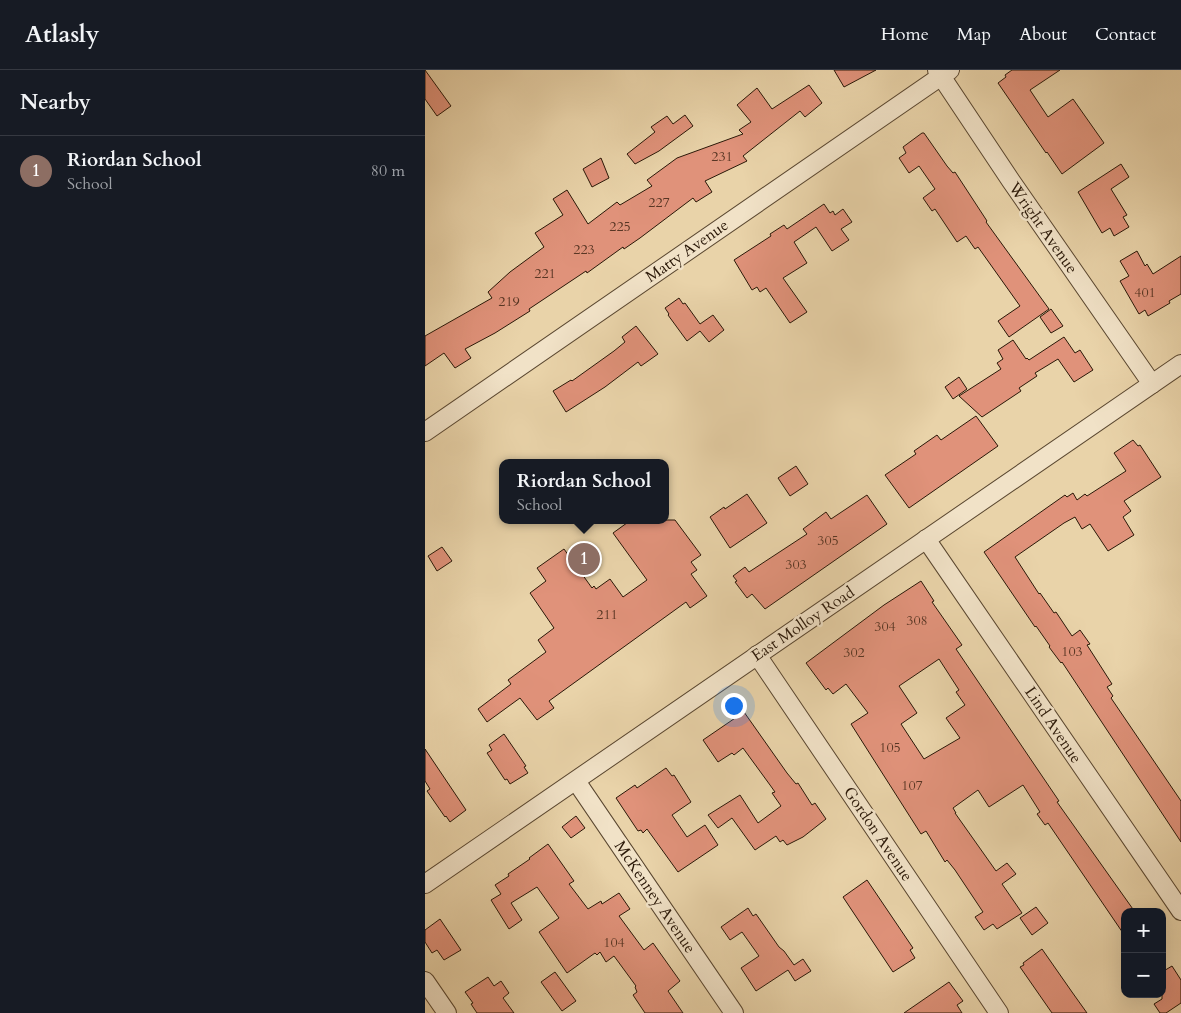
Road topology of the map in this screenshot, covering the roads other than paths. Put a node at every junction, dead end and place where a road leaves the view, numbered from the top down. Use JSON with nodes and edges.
{"nodes":[{"id":1,"x":942,"y":72,"type":"edge"},
{"id":2,"x":1181,"y":364,"type":"edge"},
{"id":3,"x":1152,"y":384,"type":"junction"},
{"id":4,"x":425,"y":432,"type":"edge"},
{"id":5,"x":926,"y":539,"type":"junction"},
{"id":6,"x":757,"y":655,"type":"junction"},
{"id":7,"x":576,"y":780,"type":"junction"},
{"id":8,"x":425,"y":884,"type":"edge"},
{"id":9,"x":1181,"y":911,"type":"edge"},
{"id":10,"x":425,"y":981,"type":"edge"},
{"id":11,"x":447,"y":1013,"type":"edge"},
{"id":12,"x":734,"y":1013,"type":"edge"},
{"id":13,"x":999,"y":1013,"type":"edge"}],
"edges":[{"from":1,"to":3,"type":"street","name":"Wright Avenue"},
{"from":1,"to":4,"type":"street","name":"Matty Avenue"},
{"from":2,"to":3,"type":"street","name":"East Molloy Road"},
{"from":3,"to":5,"type":"street","name":"East Molloy Road"},
{"from":5,"to":6,"type":"street","name":"East Molloy Road"},
{"from":5,"to":9,"type":"street","name":"Lind Avenue"},
{"from":6,"to":7,"type":"street","name":"East Molloy Road"},
{"from":6,"to":13,"type":"street","name":"Gordon Avenue"},
{"from":7,"to":8,"type":"street","name":"East Molloy Road"},
{"from":7,"to":12,"type":"street","name":"McKenney Avenue"},
{"from":10,"to":11,"type":"street"}]}
